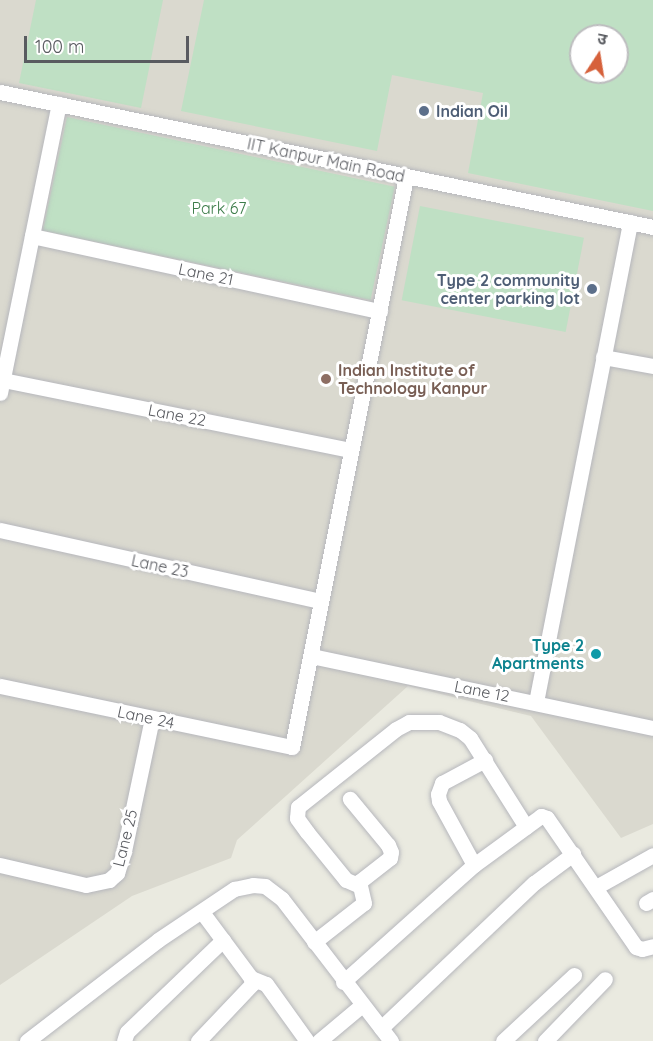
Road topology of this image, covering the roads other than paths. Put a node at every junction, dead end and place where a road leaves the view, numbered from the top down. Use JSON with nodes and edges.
{"nodes":[{"id":1,"x":0,"y":92,"type":"edge"},
{"id":2,"x":59,"y":104,"type":"junction"},
{"id":3,"x":406,"y":177,"type":"junction"},
{"id":4,"x":630,"y":222,"type":"junction"},
{"id":5,"x":653,"y":227,"type":"edge"},
{"id":6,"x":32,"y":236,"type":"junction"},
{"id":7,"x":380,"y":311,"type":"junction"},
{"id":8,"x":603,"y":357,"type":"junction"},
{"id":9,"x":653,"y":366,"type":"edge"},
{"id":10,"x":2,"y":387,"type":"edge"},
{"id":11,"x":351,"y":450,"type":"junction"},
{"id":12,"x":0,"y":530,"type":"edge"},
{"id":13,"x":320,"y":601,"type":"junction"},
{"id":14,"x":311,"y":656,"type":"junction"},
{"id":15,"x":0,"y":686,"type":"edge"},
{"id":16,"x":536,"y":702,"type":"junction"},
{"id":17,"x":152,"y":718,"type":"junction"},
{"id":18,"x":653,"y":728,"type":"edge"},
{"id":19,"x":485,"y":760,"type":"junction"},
{"id":20,"x":350,"y":799,"type":"dead end"},
{"id":21,"x":526,"y":827,"type":"junction"},
{"id":22,"x":573,"y":854,"type":"junction"},
{"id":23,"x":652,"y":858,"type":"edge"},
{"id":24,"x":0,"y":865,"type":"edge"},
{"id":25,"x":474,"y":865,"type":"junction"},
{"id":26,"x":358,"y":885,"type":"junction"},
{"id":27,"x":596,"y":887,"type":"junction"},
{"id":28,"x":202,"y":912,"type":"junction"},
{"id":29,"x":223,"y":940,"type":"junction"},
{"id":30,"x":314,"y":942,"type":"junction"},
{"id":31,"x":653,"y":946,"type":"edge"},
{"id":32,"x":574,"y":975,"type":"dead end"},
{"id":33,"x":251,"y":978,"type":"junction"},
{"id":34,"x":605,"y":979,"type":"dead end"},
{"id":35,"x":343,"y":982,"type":"junction"},
{"id":36,"x":362,"y":1005,"type":"junction"},
{"id":37,"x":381,"y":1029,"type":"junction"},
{"id":38,"x":27,"y":1041,"type":"edge"},
{"id":39,"x":123,"y":1041,"type":"edge"},
{"id":40,"x":198,"y":1041,"type":"edge"},
{"id":41,"x":308,"y":1041,"type":"edge"},
{"id":42,"x":319,"y":1041,"type":"edge"},
{"id":43,"x":391,"y":1041,"type":"edge"},
{"id":44,"x":503,"y":1041,"type":"edge"},
{"id":45,"x":545,"y":1041,"type":"edge"}],
"edges":[{"from":1,"to":2,"type":"street","name":"IIT Kanpur Main Road"},
{"from":2,"to":3,"type":"street","name":"IIT Kanpur Main Road"},
{"from":2,"to":6,"type":"street"},
{"from":3,"to":4,"type":"street","name":"IIT Kanpur Main Road"},
{"from":3,"to":7,"type":"street"},
{"from":4,"to":5,"type":"street","name":"IIT Kanpur Main Road"},
{"from":4,"to":8,"type":"street"},
{"from":6,"to":7,"type":"street","name":"Lane 21"},
{"from":6,"to":10,"type":"street"},
{"from":7,"to":11,"type":"street"},
{"from":8,"to":9,"type":"street"},
{"from":8,"to":16,"type":"street"},
{"from":10,"to":11,"type":"street","name":"Lane 22"},
{"from":11,"to":13,"type":"street"},
{"from":12,"to":13,"type":"street","name":"Lane 23"},
{"from":13,"to":14,"type":"street"},
{"from":14,"to":16,"type":"street","name":"Lane 12"},
{"from":14,"to":17,"type":"street","name":"Lane 24"},
{"from":15,"to":17,"type":"street","name":"Lane 24"},
{"from":16,"to":18,"type":"street","name":"Lane 12"},
{"from":17,"to":24,"type":"street","name":"Lane 25"},
{"from":19,"to":21,"type":"street"},
{"from":19,"to":25,"type":"street"},
{"from":19,"to":26,"type":"street"},
{"from":20,"to":26,"type":"street"},
{"from":21,"to":22,"type":"street"},
{"from":21,"to":25,"type":"street"},
{"from":22,"to":27,"type":"street"},
{"from":22,"to":37,"type":"street"},
{"from":23,"to":27,"type":"street"},
{"from":25,"to":35,"type":"street"},
{"from":26,"to":30,"type":"street"},
{"from":27,"to":31,"type":"street"},
{"from":28,"to":29,"type":"street"},
{"from":28,"to":30,"type":"street"},
{"from":28,"to":38,"type":"street"},
{"from":29,"to":33,"type":"street"},
{"from":29,"to":39,"type":"street"},
{"from":30,"to":35,"type":"street"},
{"from":32,"to":44,"type":"street"},
{"from":33,"to":40,"type":"street"},
{"from":33,"to":41,"type":"street"},
{"from":34,"to":45,"type":"street"},
{"from":35,"to":36,"type":"street"},
{"from":36,"to":37,"type":"street"},
{"from":36,"to":42,"type":"street"},
{"from":37,"to":43,"type":"street"}]}
